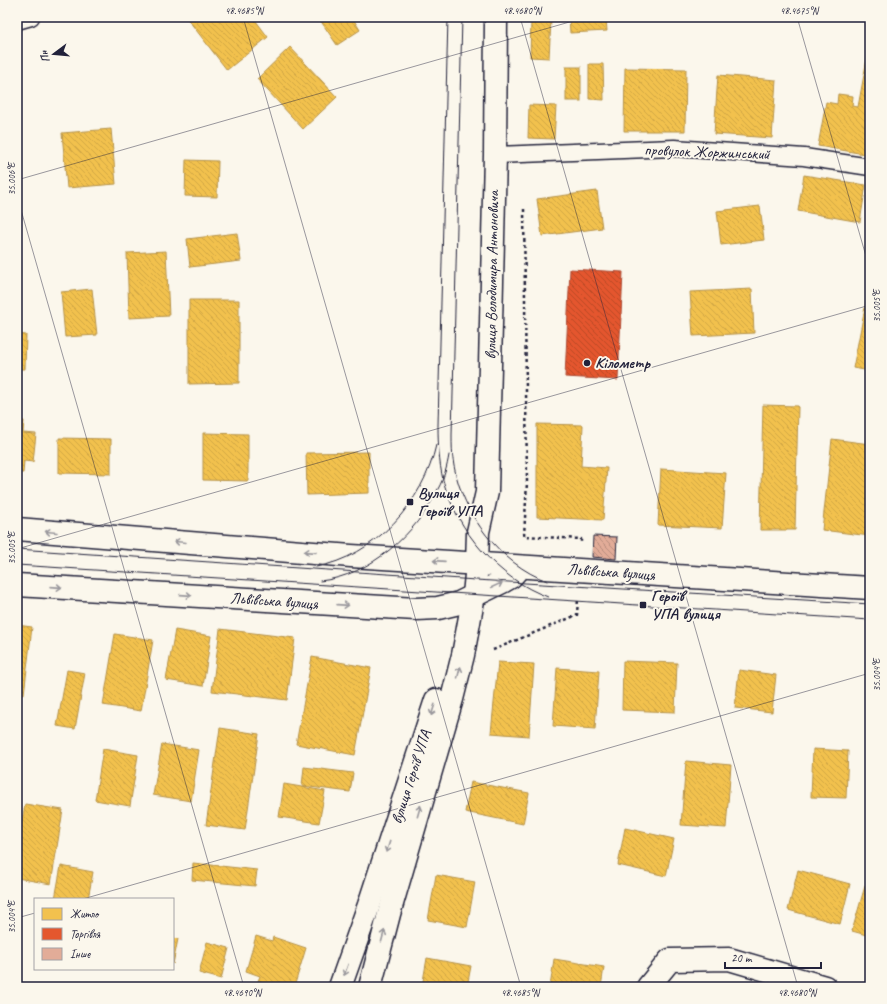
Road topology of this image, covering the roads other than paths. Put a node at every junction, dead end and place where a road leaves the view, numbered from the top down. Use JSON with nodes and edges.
{"nodes":[{"id":1,"x":31,"y":17,"type":"edge"},
{"id":2,"x":496,"y":17,"type":"edge"},
{"id":3,"x":17,"y":21,"type":"edge"},
{"id":4,"x":495,"y":156,"type":"junction"},
{"id":5,"x":870,"y":167,"type":"edge"},
{"id":6,"x":17,"y":529,"type":"edge"},
{"id":7,"x":472,"y":563,"type":"junction"},
{"id":8,"x":520,"y":567,"type":"junction"},
{"id":9,"x":17,"y":585,"type":"edge"},
{"id":10,"x":870,"y":588,"type":"edge"},
{"id":11,"x":466,"y":599,"type":"junction"},
{"id":12,"x":340,"y":987,"type":"edge"},
{"id":13,"x":370,"y":987,"type":"edge"},
{"id":14,"x":648,"y":987,"type":"edge"},
{"id":15,"x":825,"y":987,"type":"edge"}],
"edges":[{"from":1,"to":3,"type":"lane"},
{"from":2,"to":4,"type":"street","name":"вулиця Володимира Антоновича"},
{"from":4,"to":5,"type":"lane","name":"провулок Жоржинський"},
{"from":4,"to":7,"type":"street","name":"вулиця Володимира Антоновича"},
{"from":7,"to":6,"type":"street","name":"Львівська вулиця","one_way":true},
{"from":7,"to":8,"type":"street","name":"Львівська вулиця"},
{"from":7,"to":11,"type":"street","name":"вулиця Героїв УПА"},
{"from":8,"to":10,"type":"street","name":"Львівська вулиця"},
{"from":11,"to":8,"type":"street","name":"Львівська вулиця","one_way":true},
{"from":9,"to":11,"type":"street","name":"Львівська вулиця","one_way":true},
{"from":11,"to":12,"type":"street","name":"вулиця Героїв УПА","one_way":true},
{"from":13,"to":11,"type":"street","name":"вулиця Героїв УПА","one_way":true},
{"from":14,"to":15,"type":"street"}]}
